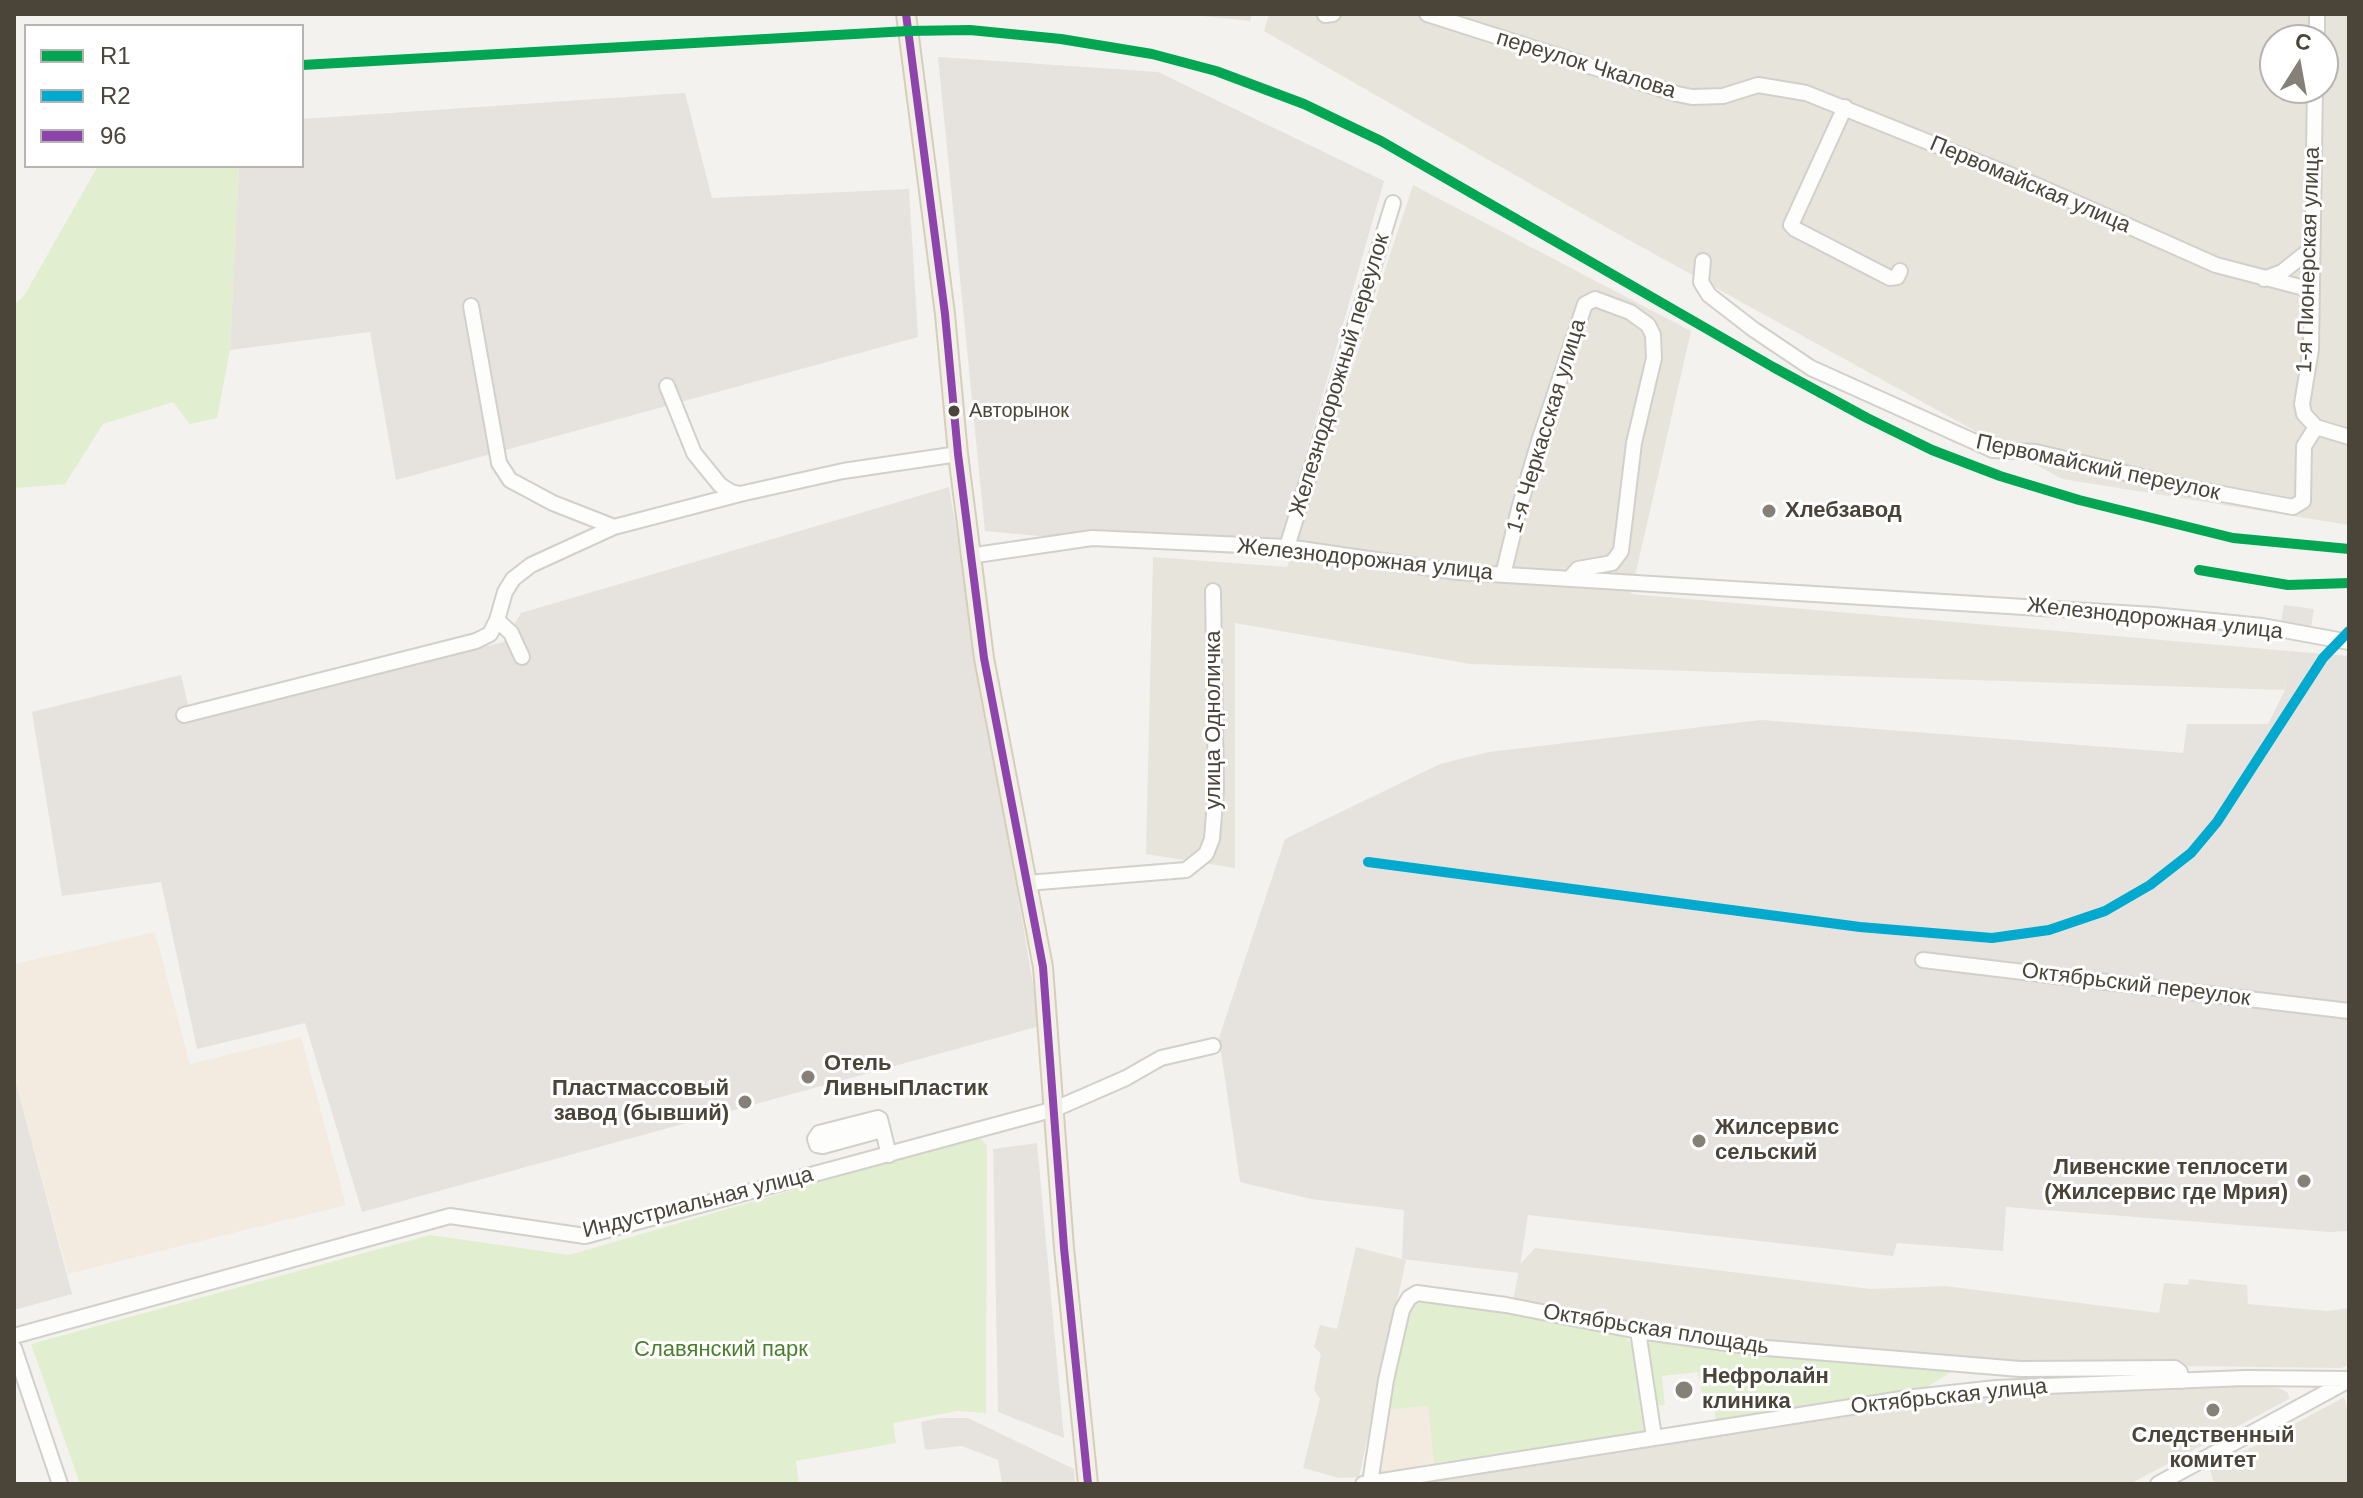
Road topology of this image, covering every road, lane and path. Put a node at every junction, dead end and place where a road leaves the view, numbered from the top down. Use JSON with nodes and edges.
{"nodes":[{"id":1,"x":1427,"y":14,"type":"edge"},
{"id":2,"x":907,"y":23,"type":"edge"},
{"id":3,"x":1747,"y":86,"type":"joint"},
{"id":4,"x":2315,"y":104,"type":"edge"},
{"id":5,"x":1845,"y":107,"type":"junction"},
{"id":6,"x":1393,"y":203,"type":"dead end"},
{"id":7,"x":2311,"y":249,"type":"junction"},
{"id":8,"x":1703,"y":261,"type":"dead end"},
{"id":9,"x":1900,"y":271,"type":"dead end"},
{"id":10,"x":2264,"y":279,"type":"junction"},
{"id":11,"x":2312,"y":290,"type":"junction"},
{"id":12,"x":471,"y":306,"type":"dead end"},
{"id":13,"x":667,"y":386,"type":"dead end"},
{"id":14,"x":2316,"y":427,"type":"junction"},
{"id":15,"x":2349,"y":437,"type":"edge"},
{"id":16,"x":958,"y":454,"type":"junction"},
{"id":17,"x":740,"y":494,"type":"junction"},
{"id":18,"x":614,"y":527,"type":"junction"},
{"id":19,"x":1287,"y":547,"type":"junction"},
{"id":20,"x":969,"y":556,"type":"junction"},
{"id":21,"x":1503,"y":575,"type":"junction"},
{"id":22,"x":1570,"y":578,"type":"junction"},
{"id":23,"x":1213,"y":591,"type":"dead end"},
{"id":24,"x":497,"y":620,"type":"junction"},
{"id":25,"x":2349,"y":642,"type":"edge"},
{"id":26,"x":522,"y":657,"type":"dead end"},
{"id":27,"x":184,"y":715,"type":"dead end"},
{"id":28,"x":1027,"y":883,"type":"junction"},
{"id":29,"x":1923,"y":960,"type":"dead end"},
{"id":30,"x":2349,"y":1011,"type":"edge"},
{"id":31,"x":1213,"y":1046,"type":"dead end"},
{"id":32,"x":1055,"y":1109,"type":"junction"},
{"id":33,"x":882,"y":1130,"type":"dead end"},
{"id":34,"x":889,"y":1155,"type":"junction"},
{"id":35,"x":1638,"y":1331,"type":"junction"},
{"id":36,"x":14,"y":1336,"type":"edge"},
{"id":37,"x":14,"y":1348,"type":"edge"},
{"id":38,"x":2285,"y":1378,"type":"junction"},
{"id":39,"x":2349,"y":1379,"type":"edge"},
{"id":40,"x":2182,"y":1381,"type":"junction"},
{"id":41,"x":2303,"y":1405,"type":"junction"},
{"id":42,"x":1654,"y":1437,"type":"junction"},
{"id":43,"x":1366,"y":1483,"type":"edge"},
{"id":44,"x":60,"y":1484,"type":"edge"},
{"id":45,"x":1088,"y":1484,"type":"edge"},
{"id":46,"x":2158,"y":1484,"type":"edge"}],
"edges":[{"from":1,"to":3,"type":"street","name":"переулок Чкалова"},
{"from":2,"to":16,"type":"main road"},
{"from":3,"to":5,"type":"street","name":"Первомайская улица"},
{"from":4,"to":7,"type":"street","name":"1-я Пионерская улица"},
{"from":5,"to":9,"type":"street"},
{"from":5,"to":10,"type":"street","name":"Первомайская улица"},
{"from":6,"to":19,"type":"street","name":"Железнодорожный переулок"},
{"from":7,"to":10,"type":"street"},
{"from":7,"to":11,"type":"street","name":"1-я Пионерская улица"},
{"from":8,"to":14,"type":"street","name":"Первомайский переулок"},
{"from":10,"to":11,"type":"street","name":"Первомайская улица"},
{"from":11,"to":14,"type":"street","name":"1-я Пионерская улица"},
{"from":12,"to":18,"type":"street"},
{"from":13,"to":17,"type":"street"},
{"from":14,"to":15,"type":"street"},
{"from":16,"to":17,"type":"street"},
{"from":16,"to":20,"type":"main road"},
{"from":17,"to":18,"type":"street"},
{"from":18,"to":24,"type":"street"},
{"from":19,"to":20,"type":"street","name":"Железнодорожная улица"},
{"from":19,"to":21,"type":"street","name":"Железнодорожная улица"},
{"from":20,"to":28,"type":"main road"},
{"from":21,"to":22,"type":"street","name":"Железнодорожная улица"},
{"from":21,"to":22,"type":"street","name":"1-я Черкасская улица"},
{"from":22,"to":25,"type":"street","name":"Железнодорожная улица"},
{"from":23,"to":28,"type":"street","name":"улица Одноличка"},
{"from":24,"to":26,"type":"street"},
{"from":24,"to":27,"type":"street"},
{"from":28,"to":32,"type":"main road"},
{"from":29,"to":30,"type":"street","name":"Октябрьский переулок"},
{"from":31,"to":32,"type":"street","name":"Индустриальная улица"},
{"from":32,"to":34,"type":"street","name":"Индустриальная улица"},
{"from":32,"to":45,"type":"main road"},
{"from":33,"to":34,"type":"street"},
{"from":34,"to":36,"type":"street","name":"Индустриальная улица"},
{"from":35,"to":40,"type":"street","name":"Октябрьская площадь"},
{"from":35,"to":42,"type":"street"},
{"from":35,"to":43,"type":"street","name":"Октябрьская площадь"},
{"from":37,"to":44,"type":"street"},
{"from":38,"to":39,"type":"street","name":"Октябрьская улица"},
{"from":38,"to":40,"type":"street","name":"Октябрьская улица"},
{"from":38,"to":41,"type":"street"},
{"from":39,"to":41,"type":"street"},
{"from":40,"to":42,"type":"street","name":"Октябрьская улица"},
{"from":41,"to":46,"type":"street"},
{"from":42,"to":43,"type":"street","name":"Октябрьская улица"}]}
